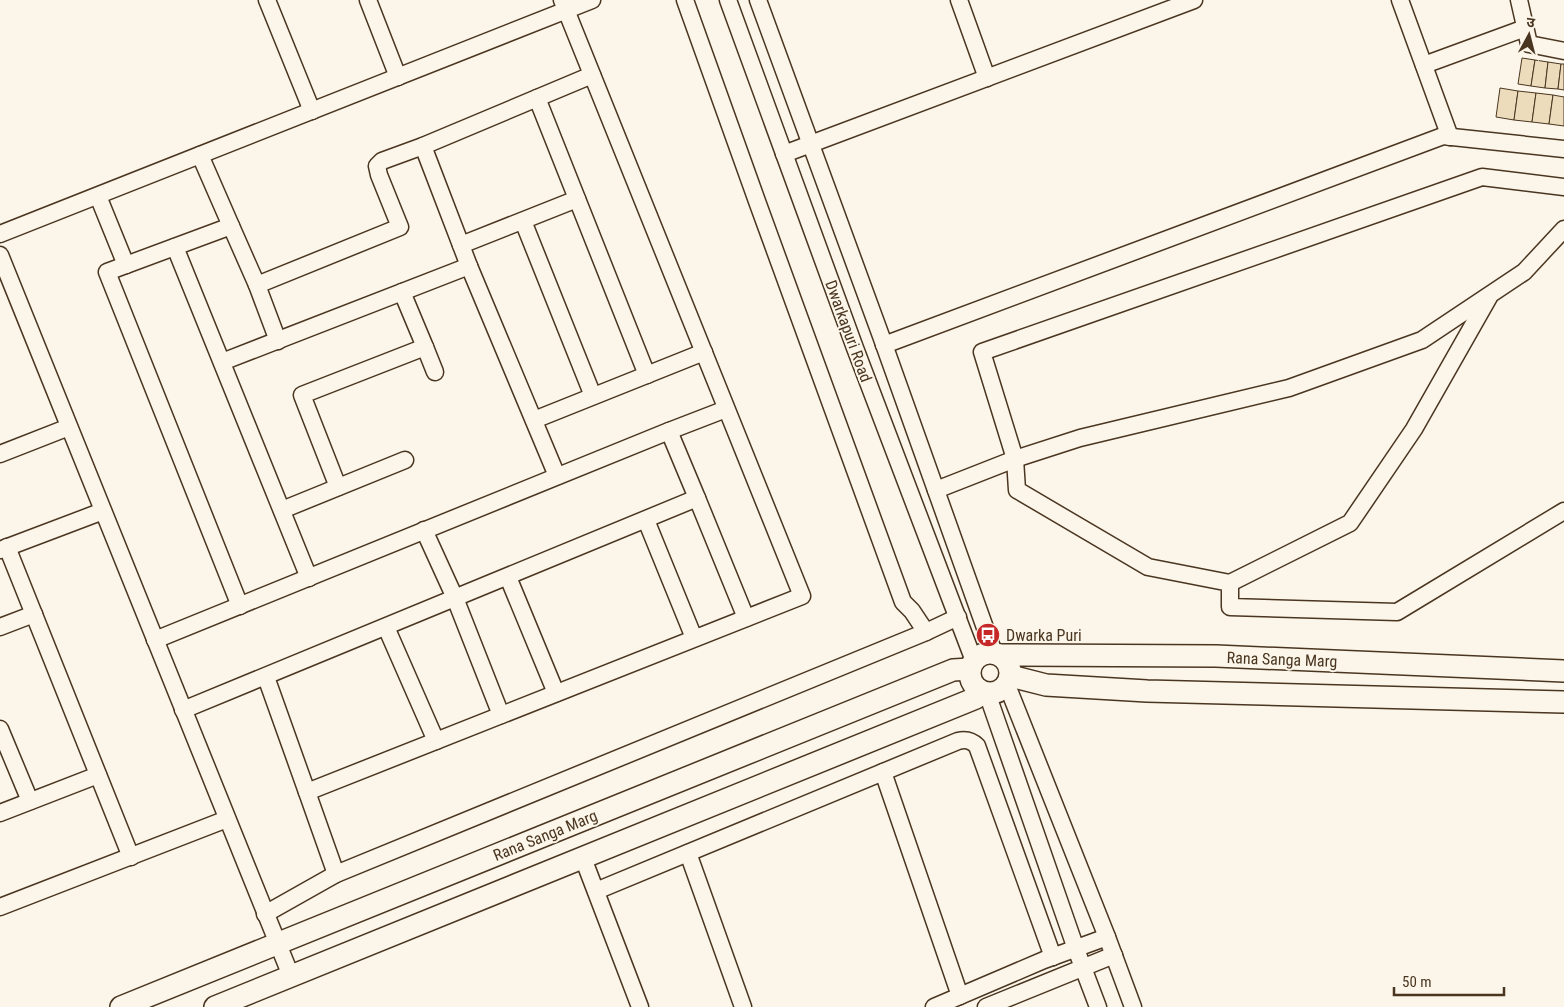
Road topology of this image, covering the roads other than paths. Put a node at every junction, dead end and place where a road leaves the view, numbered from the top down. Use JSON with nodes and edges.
{"nodes":[{"id":1,"x":267,"y":0,"type":"edge"},
{"id":2,"x":368,"y":0,"type":"edge"},
{"id":3,"x":592,"y":0,"type":"edge"},
{"id":4,"x":685,"y":0,"type":"edge"},
{"id":5,"x":728,"y":0,"type":"edge"},
{"id":6,"x":758,"y":0,"type":"edge"},
{"id":7,"x":959,"y":0,"type":"edge"},
{"id":8,"x":1194,"y":0,"type":"edge"},
{"id":9,"x":1400,"y":0,"type":"edge"},
{"id":10,"x":1518,"y":0,"type":"edge"},
{"id":11,"x":564,"y":5,"type":"edge"},
{"id":12,"x":1525,"y":28,"type":"junction"},
{"id":13,"x":1564,"y":51,"type":"edge"},
{"id":14,"x":1424,"y":65,"type":"junction"},
{"id":15,"x":592,"y":75,"type":"junction"},
{"id":16,"x":398,"y":77,"type":"junction"},
{"id":17,"x":987,"y":78,"type":"junction"},
{"id":18,"x":537,"y":98,"type":"junction"},
{"id":19,"x":312,"y":111,"type":"junction"},
{"id":20,"x":1450,"y":137,"type":"junction"},
{"id":21,"x":811,"y":145,"type":"junction"},
{"id":22,"x":423,"y":146,"type":"junction"},
{"id":23,"x":1564,"y":149,"type":"edge"},
{"id":24,"x":784,"y":154,"type":"junction"},
{"id":25,"x":200,"y":155,"type":"junction"},
{"id":26,"x":1564,"y":187,"type":"edge"},
{"id":27,"x":98,"y":196,"type":"junction"},
{"id":28,"x":577,"y":199,"type":"junction"},
{"id":29,"x":524,"y":221,"type":"junction"},
{"id":30,"x":230,"y":226,"type":"junction"},
{"id":31,"x":1564,"y":228,"type":"edge"},
{"id":32,"x":0,"y":234,"type":"edge"},
{"id":33,"x":461,"y":245,"type":"junction"},
{"id":34,"x":175,"y":246,"type":"junction"},
{"id":35,"x":0,"y":255,"type":"edge"},
{"id":36,"x":126,"y":265,"type":"junction"},
{"id":37,"x":469,"y":266,"type":"junction"},
{"id":38,"x":257,"y":285,"type":"junction"},
{"id":39,"x":402,"y":292,"type":"junction"},
{"id":40,"x":1491,"y":294,"type":"junction"},
{"id":41,"x":278,"y":341,"type":"junction"},
{"id":42,"x":884,"y":345,"type":"junction"},
{"id":43,"x":425,"y":347,"type":"junction"},
{"id":44,"x":704,"y":352,"type":"junction"},
{"id":45,"x":222,"y":362,"type":"junction"},
{"id":46,"x":435,"y":372,"type":"dead end"},
{"id":47,"x":647,"y":375,"type":"junction"},
{"id":48,"x":593,"y":396,"type":"junction"},
{"id":49,"x":726,"y":409,"type":"junction"},
{"id":50,"x":534,"y":420,"type":"junction"},
{"id":51,"x":70,"y":428,"type":"junction"},
{"id":52,"x":669,"y":431,"type":"junction"},
{"id":53,"x":0,"y":454,"type":"edge"},
{"id":54,"x":1015,"y":459,"type":"junction"},
{"id":55,"x":405,"y":460,"type":"dead end"},
{"id":56,"x":557,"y":476,"type":"junction"},
{"id":57,"x":338,"y":487,"type":"junction"},
{"id":58,"x":936,"y":490,"type":"junction"},
{"id":59,"x":697,"y":498,"type":"junction"},
{"id":60,"x":282,"y":510,"type":"junction"},
{"id":61,"x":103,"y":511,"type":"junction"},
{"id":62,"x":1564,"y":511,"type":"edge"},
{"id":63,"x":646,"y":520,"type":"junction"},
{"id":64,"x":424,"y":530,"type":"junction"},
{"id":65,"x":4,"y":549,"type":"edge"},
{"id":66,"x":508,"y":576,"type":"junction"},
{"id":67,"x":309,"y":578,"type":"junction"},
{"id":68,"x":1230,"y":583,"type":"junction"},
{"id":69,"x":455,"y":598,"type":"junction"},
{"id":70,"x":240,"y":606,"type":"junction"},
{"id":71,"x":34,"y":614,"type":"junction"},
{"id":72,"x":958,"y":617,"type":"junction"},
{"id":73,"x":746,"y":618,"type":"junction"},
{"id":74,"x":0,"y":627,"type":"edge"},
{"id":75,"x":386,"y":627,"type":"junction"},
{"id":76,"x":926,"y":632,"type":"junction"},
{"id":77,"x":694,"y":638,"type":"junction"},
{"id":78,"x":155,"y":640,"type":"junction"},
{"id":79,"x":997,"y":654,"type":"junction"},
{"id":80,"x":972,"y":665,"type":"junction"},
{"id":81,"x":1564,"y":671,"type":"edge"},
{"id":82,"x":266,"y":677,"type":"junction"},
{"id":83,"x":1009,"y":680,"type":"junction"},
{"id":84,"x":984,"y":692,"type":"junction"},
{"id":85,"x":556,"y":693,"type":"junction"},
{"id":86,"x":1564,"y":702,"type":"edge"},
{"id":87,"x":183,"y":710,"type":"junction"},
{"id":88,"x":501,"y":715,"type":"junction"},
{"id":89,"x":0,"y":729,"type":"edge"},
{"id":90,"x":436,"y":740,"type":"junction"},
{"id":91,"x":883,"y":772,"type":"junction"},
{"id":92,"x":98,"y":775,"type":"junction"},
{"id":93,"x":307,"y":792,"type":"junction"},
{"id":94,"x":30,"y":801,"type":"junction"},
{"id":95,"x":0,"y":813,"type":"edge"},
{"id":96,"x":227,"y":819,"type":"junction"},
{"id":97,"x":688,"y":853,"type":"junction"},
{"id":98,"x":131,"y":857,"type":"junction"},
{"id":99,"x":583,"y":858,"type":"junction"},
{"id":100,"x":336,"y":874,"type":"junction"},
{"id":101,"x":596,"y":891,"type":"junction"},
{"id":102,"x":0,"y":908,"type":"edge"},
{"id":103,"x":266,"y":914,"type":"junction"},
{"id":104,"x":1107,"y":937,"type":"junction"},
{"id":105,"x":278,"y":944,"type":"junction"},
{"id":106,"x":1076,"y":949,"type":"junction"},
{"id":107,"x":1114,"y":955,"type":"junction"},
{"id":108,"x":1053,"y":957,"type":"junction"},
{"id":109,"x":1083,"y":968,"type":"junction"},
{"id":110,"x":291,"y":976,"type":"junction"},
{"id":111,"x":960,"y":996,"type":"junction"},
{"id":112,"x":121,"y":1007,"type":"edge"},
{"id":113,"x":214,"y":1007,"type":"edge"},
{"id":114,"x":640,"y":1007,"type":"edge"},
{"id":115,"x":743,"y":1007,"type":"edge"},
{"id":116,"x":934,"y":1007,"type":"edge"},
{"id":117,"x":986,"y":1007,"type":"edge"},
{"id":118,"x":1098,"y":1007,"type":"edge"},
{"id":119,"x":1133,"y":1007,"type":"edge"}],
"edges":[{"from":1,"to":19,"type":"street"},
{"from":2,"to":16,"type":"street"},
{"from":3,"to":11,"type":"street"},
{"from":4,"to":76,"type":"street"},
{"from":5,"to":24,"type":"street","name":"Dwarkapuri Road"},
{"from":6,"to":21,"type":"street","name":"Dwarkapuri Road"},
{"from":7,"to":17,"type":"street"},
{"from":8,"to":17,"type":"street"},
{"from":9,"to":14,"type":"street"},
{"from":10,"to":12,"type":"street"},
{"from":11,"to":15,"type":"street"},
{"from":11,"to":16,"type":"street"},
{"from":12,"to":13,"type":"street"},
{"from":12,"to":14,"type":"street"},
{"from":14,"to":20,"type":"street"},
{"from":15,"to":18,"type":"street"},
{"from":15,"to":44,"type":"street"},
{"from":16,"to":19,"type":"street"},
{"from":17,"to":21,"type":"street"},
{"from":18,"to":22,"type":"street"},
{"from":18,"to":28,"type":"street"},
{"from":19,"to":25,"type":"street"},
{"from":20,"to":23,"type":"street"},
{"from":20,"to":42,"type":"street"},
{"from":21,"to":24,"type":"street"},
{"from":21,"to":42,"type":"street","name":"Dwarkapuri Road"},
{"from":22,"to":33,"type":"street"},
{"from":22,"to":38,"type":"street"},
{"from":24,"to":72,"type":"street","name":"Dwarkapuri Road"},
{"from":25,"to":27,"type":"street"},
{"from":25,"to":30,"type":"street"},
{"from":26,"to":54,"type":"street"},
{"from":27,"to":32,"type":"street"},
{"from":27,"to":36,"type":"street"},
{"from":28,"to":29,"type":"street"},
{"from":28,"to":47,"type":"street"},
{"from":29,"to":33,"type":"street"},
{"from":29,"to":48,"type":"street"},
{"from":30,"to":34,"type":"street"},
{"from":30,"to":38,"type":"street"},
{"from":31,"to":40,"type":"street"},
{"from":33,"to":37,"type":"street"},
{"from":34,"to":36,"type":"street"},
{"from":34,"to":45,"type":"street"},
{"from":35,"to":51,"type":"street"},
{"from":36,"to":70,"type":"street"},
{"from":37,"to":39,"type":"street"},
{"from":37,"to":50,"type":"street"},
{"from":38,"to":41,"type":"street"},
{"from":39,"to":41,"type":"street"},
{"from":39,"to":43,"type":"street"},
{"from":40,"to":54,"type":"street"},
{"from":40,"to":68,"type":"street"},
{"from":41,"to":45,"type":"street"},
{"from":42,"to":58,"type":"street","name":"Dwarkapuri Road"},
{"from":43,"to":46,"type":"street"},
{"from":43,"to":57,"type":"street"},
{"from":44,"to":47,"type":"street"},
{"from":44,"to":49,"type":"street"},
{"from":45,"to":60,"type":"street"},
{"from":47,"to":48,"type":"street"},
{"from":48,"to":50,"type":"street"},
{"from":49,"to":52,"type":"street"},
{"from":49,"to":73,"type":"street"},
{"from":50,"to":56,"type":"street"},
{"from":51,"to":53,"type":"street"},
{"from":51,"to":61,"type":"street"},
{"from":52,"to":56,"type":"street"},
{"from":52,"to":59,"type":"street"},
{"from":54,"to":58,"type":"street"},
{"from":54,"to":68,"type":"street"},
{"from":55,"to":57,"type":"street"},
{"from":56,"to":64,"type":"street"},
{"from":57,"to":60,"type":"street"},
{"from":58,"to":79,"type":"street","name":"Dwarkapuri Road"},
{"from":59,"to":63,"type":"street"},
{"from":59,"to":73,"type":"street"},
{"from":60,"to":67,"type":"street"},
{"from":61,"to":65,"type":"street"},
{"from":61,"to":78,"type":"street"},
{"from":62,"to":68,"type":"street"},
{"from":63,"to":66,"type":"street"},
{"from":63,"to":77,"type":"street"},
{"from":64,"to":67,"type":"street"},
{"from":64,"to":69,"type":"street"},
{"from":65,"to":71,"type":"street"},
{"from":66,"to":69,"type":"street"},
{"from":66,"to":85,"type":"street"},
{"from":67,"to":70,"type":"street"},
{"from":69,"to":75,"type":"street"},
{"from":69,"to":88,"type":"street"},
{"from":70,"to":78,"type":"street"},
{"from":71,"to":74,"type":"street"},
{"from":71,"to":92,"type":"street"},
{"from":72,"to":76,"type":"street"},
{"from":72,"to":80,"type":"street","name":"Dwarkapuri Road"},
{"from":73,"to":77,"type":"street"},
{"from":75,"to":82,"type":"street"},
{"from":75,"to":90,"type":"street"},
{"from":76,"to":100,"type":"street"},
{"from":77,"to":85,"type":"street"},
{"from":78,"to":87,"type":"street"},
{"from":79,"to":80,"type":"main road"},
{"from":79,"to":81,"type":"main road","name":"Rana Sanga Marg"},
{"from":79,"to":83,"type":"main road"},
{"from":80,"to":84,"type":"main road"},
{"from":80,"to":105,"type":"main road","name":"Rana Sanga Marg"},
{"from":82,"to":87,"type":"street"},
{"from":82,"to":93,"type":"street"},
{"from":83,"to":84,"type":"main road"},
{"from":83,"to":86,"type":"main road"},
{"from":83,"to":104,"type":"street"},
{"from":84,"to":99,"type":"main road"},
{"from":84,"to":106,"type":"street"},
{"from":85,"to":88,"type":"street"},
{"from":87,"to":96,"type":"street"},
{"from":88,"to":90,"type":"street"},
{"from":89,"to":94,"type":"street"},
{"from":90,"to":93,"type":"street"},
{"from":91,"to":97,"type":"street"},
{"from":91,"to":108,"type":"street"},
{"from":91,"to":111,"type":"street"},
{"from":92,"to":94,"type":"street"},
{"from":92,"to":98,"type":"street"},
{"from":93,"to":100,"type":"street"},
{"from":94,"to":95,"type":"street"},
{"from":96,"to":98,"type":"street"},
{"from":96,"to":103,"type":"street"},
{"from":97,"to":101,"type":"street"},
{"from":97,"to":115,"type":"street"},
{"from":98,"to":102,"type":"street"},
{"from":99,"to":101,"type":"street"},
{"from":99,"to":110,"type":"main road"},
{"from":100,"to":103,"type":"street"},
{"from":101,"to":114,"type":"street"},
{"from":103,"to":105,"type":"street"},
{"from":104,"to":106,"type":"street"},
{"from":104,"to":107,"type":"street"},
{"from":105,"to":110,"type":"street"},
{"from":105,"to":112,"type":"main road","name":"Rana Sanga Marg"},
{"from":106,"to":108,"type":"street"},
{"from":106,"to":109,"type":"street"},
{"from":107,"to":109,"type":"street"},
{"from":107,"to":119,"type":"street"},
{"from":108,"to":111,"type":"street"},
{"from":109,"to":117,"type":"street"},
{"from":109,"to":118,"type":"street"},
{"from":110,"to":113,"type":"main road"},
{"from":111,"to":116,"type":"street"}]}
